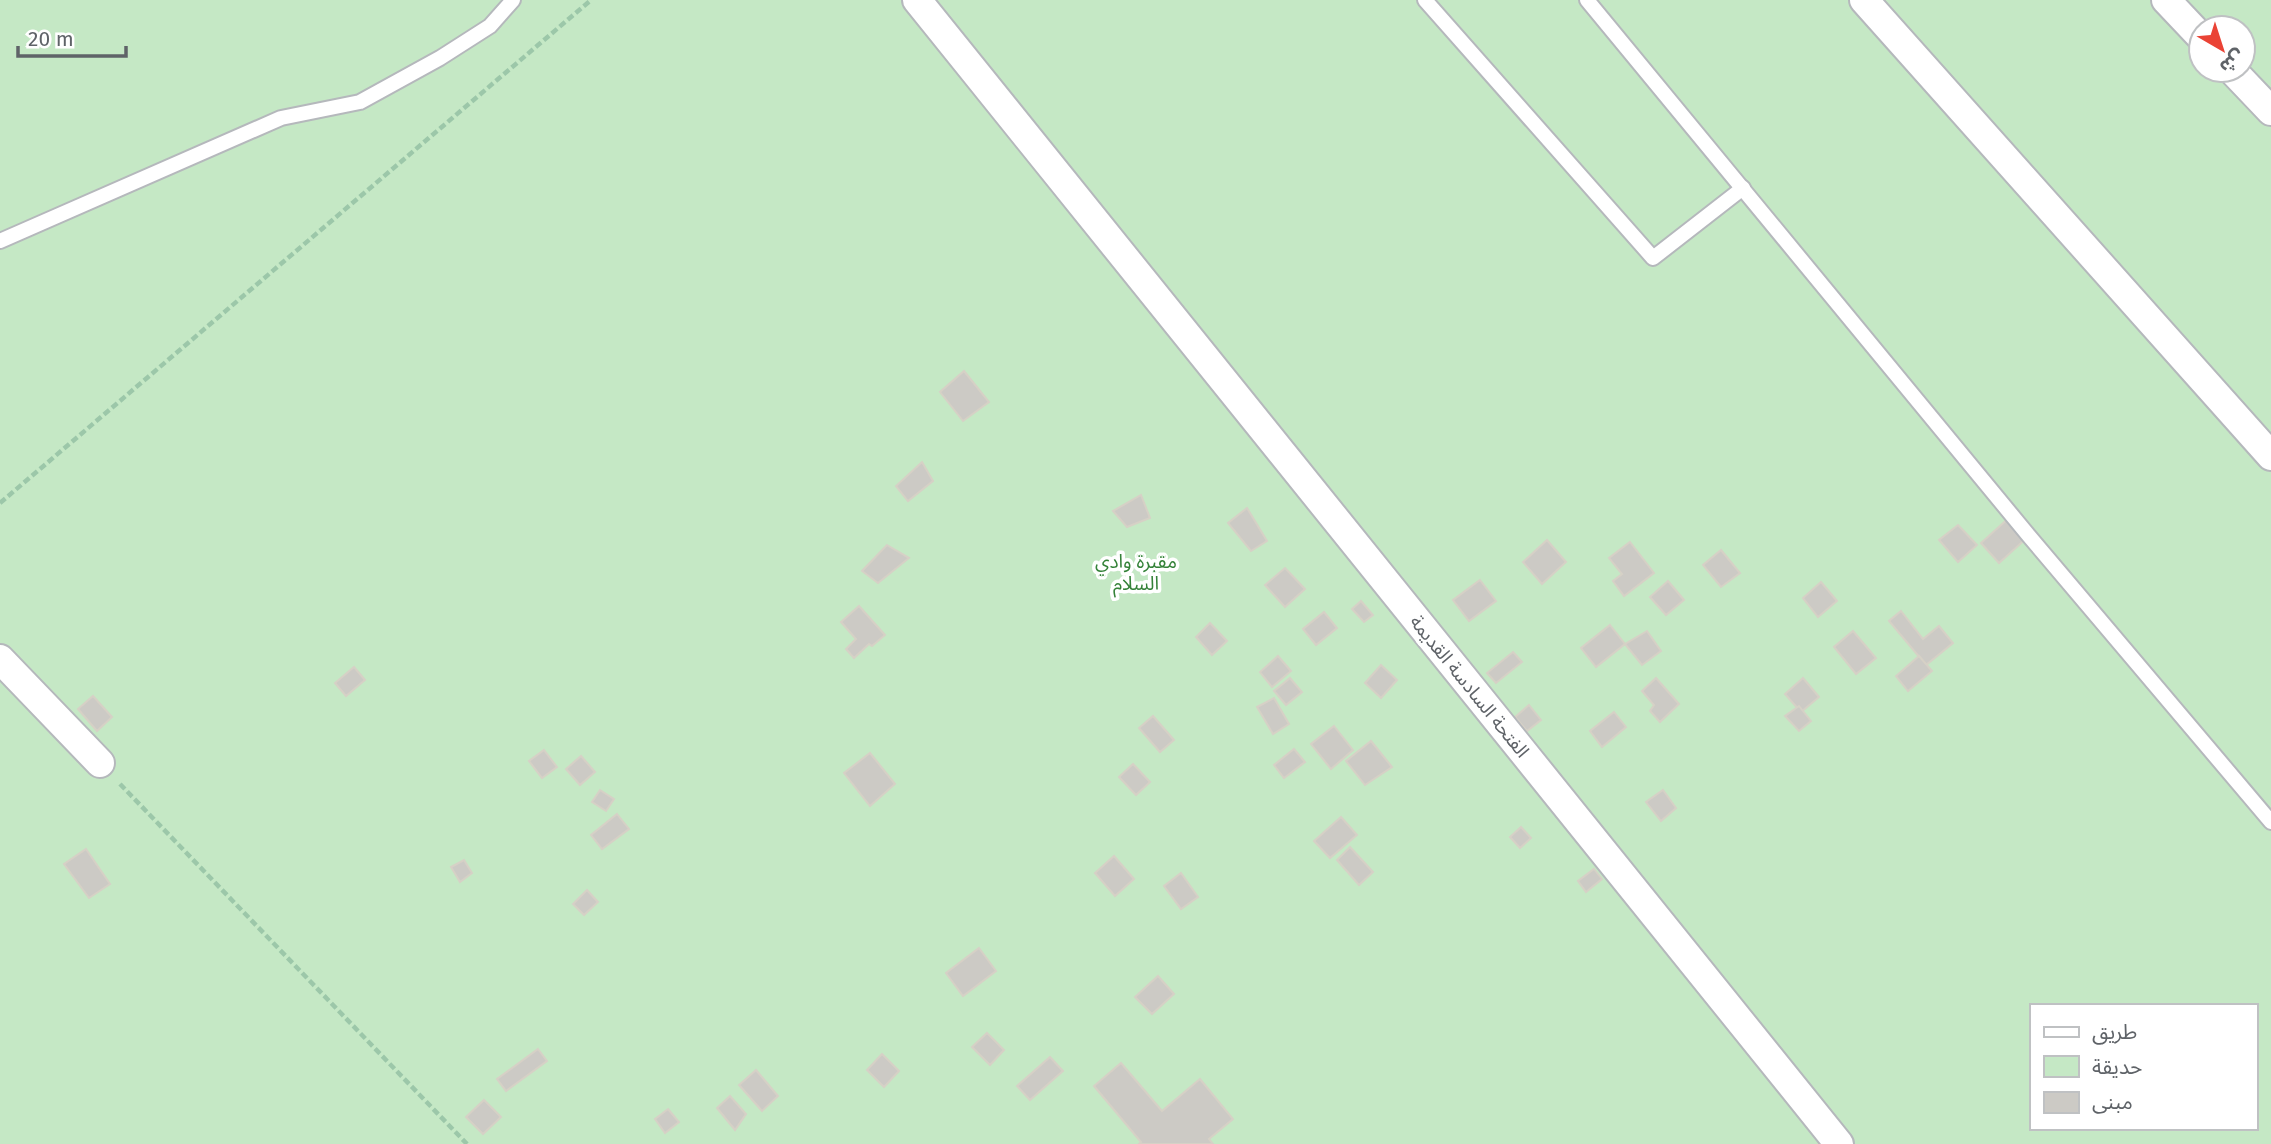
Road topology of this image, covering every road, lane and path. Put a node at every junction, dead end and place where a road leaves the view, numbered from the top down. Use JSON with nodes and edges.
{"nodes":[{"id":1,"x":513,"y":0,"type":"edge"},
{"id":2,"x":591,"y":0,"type":"edge"},
{"id":3,"x":917,"y":0,"type":"edge"},
{"id":4,"x":1425,"y":0,"type":"edge"},
{"id":5,"x":1587,"y":0,"type":"edge"},
{"id":6,"x":1864,"y":0,"type":"edge"},
{"id":7,"x":2166,"y":0,"type":"edge"},
{"id":8,"x":2187,"y":22,"type":"edge"},
{"id":9,"x":2245,"y":84,"type":"edge"},
{"id":10,"x":2271,"y":111,"type":"edge"},
{"id":11,"x":1743,"y":188,"type":"junction"},
{"id":12,"x":0,"y":242,"type":"edge"},
{"id":13,"x":2271,"y":456,"type":"edge"},
{"id":14,"x":0,"y":503,"type":"edge"},
{"id":15,"x":0,"y":659,"type":"edge"},
{"id":16,"x":100,"y":763,"type":"joint"},
{"id":17,"x":2271,"y":822,"type":"edge"},
{"id":18,"x":467,"y":1144,"type":"edge"},
{"id":19,"x":1839,"y":1144,"type":"edge"}],
"edges":[{"from":1,"to":12,"type":"lane"},
{"from":2,"to":14,"type":"path"},
{"from":3,"to":19,"type":"street","name":"الفتحة السادسة القديمة"},
{"from":4,"to":11,"type":"lane"},
{"from":5,"to":11,"type":"lane"},
{"from":6,"to":13,"type":"street"},
{"from":7,"to":8,"type":"street"},
{"from":9,"to":10,"type":"street"},
{"from":11,"to":17,"type":"lane"},
{"from":15,"to":16,"type":"street"},
{"from":16,"to":18,"type":"path"}]}
